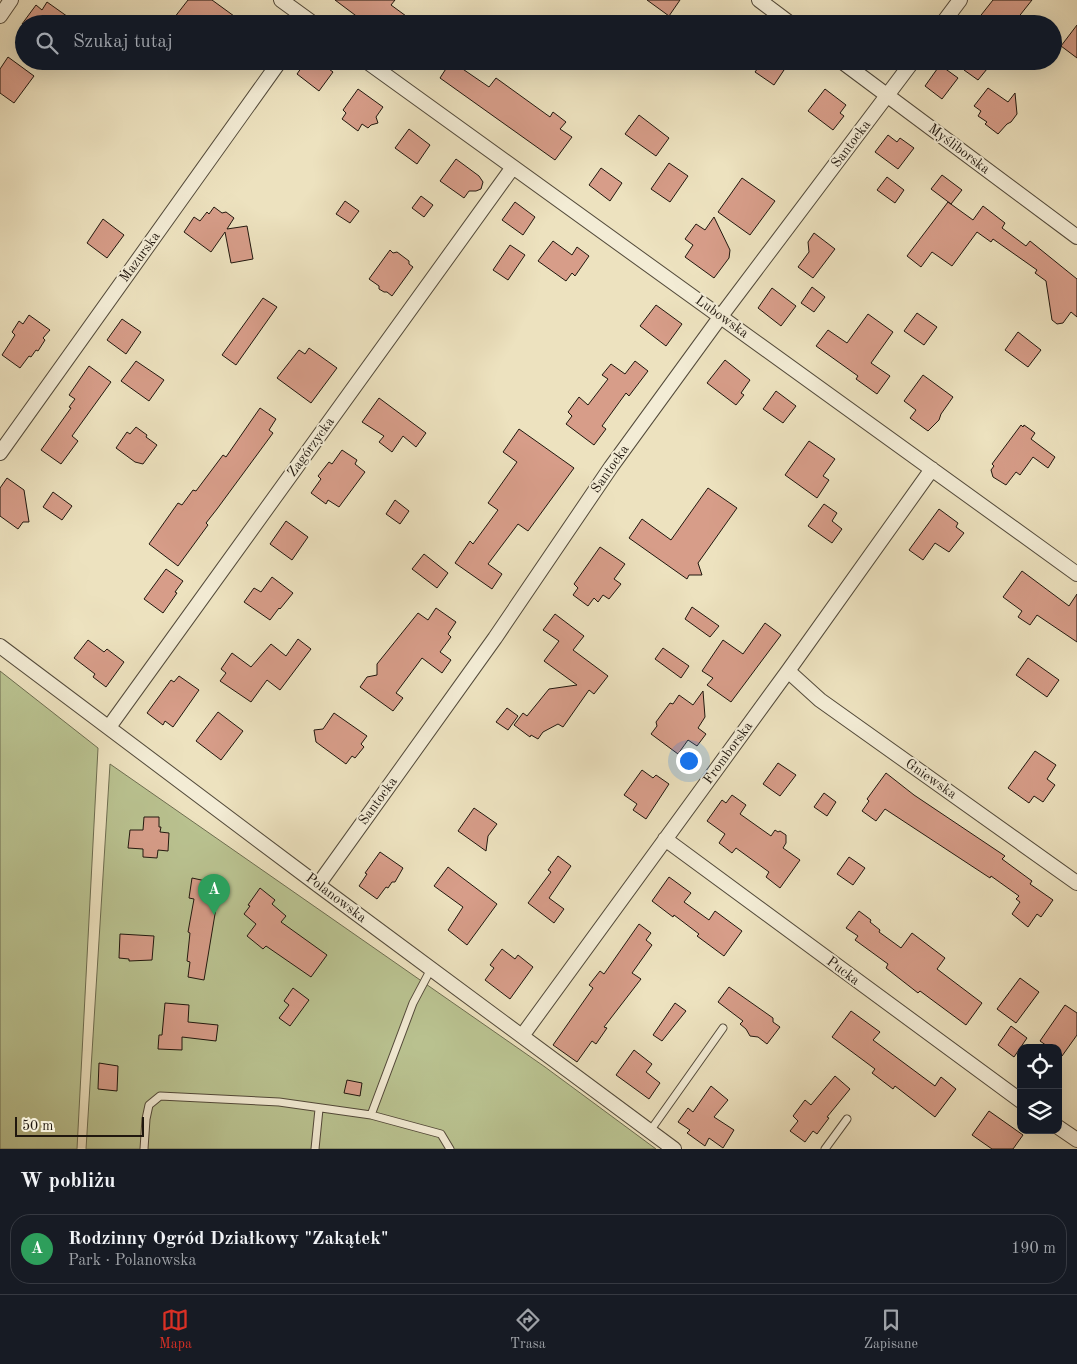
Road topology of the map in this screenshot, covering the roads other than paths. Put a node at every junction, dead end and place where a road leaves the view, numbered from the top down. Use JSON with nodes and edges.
{"nodes":[{"id":1,"x":11,"y":0,"type":"edge"},
{"id":2,"x":281,"y":0,"type":"edge"},
{"id":3,"x":759,"y":0,"type":"edge"},
{"id":4,"x":960,"y":0,"type":"edge"},
{"id":5,"x":300,"y":15,"type":"edge"},
{"id":6,"x":779,"y":15,"type":"edge"},
{"id":7,"x":949,"y":15,"type":"edge"},
{"id":8,"x":0,"y":16,"type":"edge"},
{"id":9,"x":274,"y":70,"type":"edge"},
{"id":10,"x":379,"y":70,"type":"edge"},
{"id":11,"x":854,"y":70,"type":"edge"},
{"id":12,"x":907,"y":70,"type":"edge"},
{"id":13,"x":888,"y":95,"type":"junction"},
{"id":14,"x":513,"y":166,"type":"junction"},
{"id":15,"x":1077,"y":237,"type":"edge"},
{"id":16,"x":721,"y":316,"type":"junction"},
{"id":17,"x":0,"y":453,"type":"edge"},
{"id":18,"x":932,"y":469,"type":"junction"},
{"id":19,"x":1077,"y":574,"type":"edge"},
{"id":20,"x":0,"y":646,"type":"edge"},
{"id":21,"x":788,"y":671,"type":"junction"},
{"id":22,"x":109,"y":727,"type":"junction"},
{"id":23,"x":665,"y":839,"type":"junction"},
{"id":24,"x":1077,"y":883,"type":"edge"},
{"id":25,"x":318,"y":885,"type":"junction"},
{"id":26,"x":432,"y":968,"type":"junction"},
{"id":27,"x":724,"y":1028,"type":"dead end"},
{"id":28,"x":522,"y":1036,"type":"junction"},
{"id":29,"x":1017,"y":1098,"type":"edge"},
{"id":30,"x":319,"y":1108,"type":"junction"},
{"id":31,"x":371,"y":1115,"type":"junction"},
{"id":32,"x":847,"y":1118,"type":"dead end"},
{"id":33,"x":1062,"y":1130,"type":"edge"},
{"id":34,"x":650,"y":1131,"type":"junction"},
{"id":35,"x":1077,"y":1140,"type":"edge"},
{"id":36,"x":144,"y":1149,"type":"edge"},
{"id":37,"x":315,"y":1149,"type":"edge"},
{"id":38,"x":450,"y":1149,"type":"edge"},
{"id":39,"x":674,"y":1149,"type":"edge"},
{"id":40,"x":825,"y":1149,"type":"edge"}],
"edges":[{"from":1,"to":8,"type":"street"},
{"from":2,"to":5,"type":"street"},
{"from":3,"to":6,"type":"street"},
{"from":4,"to":7,"type":"street"},
{"from":9,"to":17,"type":"street","name":"Mazurska"},
{"from":10,"to":14,"type":"street","name":"Lubowska"},
{"from":11,"to":13,"type":"street","name":"Myśliborska"},
{"from":12,"to":13,"type":"street","name":"Santocka"},
{"from":13,"to":15,"type":"street","name":"Myśliborska"},
{"from":13,"to":16,"type":"street","name":"Santocka"},
{"from":14,"to":16,"type":"street","name":"Lubowska"},
{"from":14,"to":22,"type":"street","name":"Zagórzycka"},
{"from":16,"to":18,"type":"street","name":"Lubowska"},
{"from":16,"to":25,"type":"street","name":"Santocka"},
{"from":18,"to":19,"type":"street","name":"Lubowska"},
{"from":18,"to":21,"type":"street","name":"Fromborska"},
{"from":20,"to":22,"type":"street","name":"Polanowska"},
{"from":21,"to":23,"type":"street","name":"Fromborska"},
{"from":21,"to":24,"type":"street","name":"Gniewska"},
{"from":22,"to":25,"type":"street","name":"Polanowska"},
{"from":23,"to":28,"type":"street","name":"Fromborska"},
{"from":23,"to":29,"type":"street","name":"Pucka"},
{"from":25,"to":26,"type":"street","name":"Polanowska"},
{"from":26,"to":28,"type":"street","name":"Polanowska"},
{"from":26,"to":31,"type":"lane"},
{"from":27,"to":34,"type":"lane"},
{"from":28,"to":34,"type":"street","name":"Polanowska"},
{"from":30,"to":31,"type":"lane"},
{"from":30,"to":36,"type":"lane"},
{"from":30,"to":37,"type":"lane"},
{"from":31,"to":38,"type":"lane"},
{"from":32,"to":40,"type":"lane"},
{"from":33,"to":35,"type":"street"},
{"from":34,"to":39,"type":"street","name":"Polanowska"}]}
